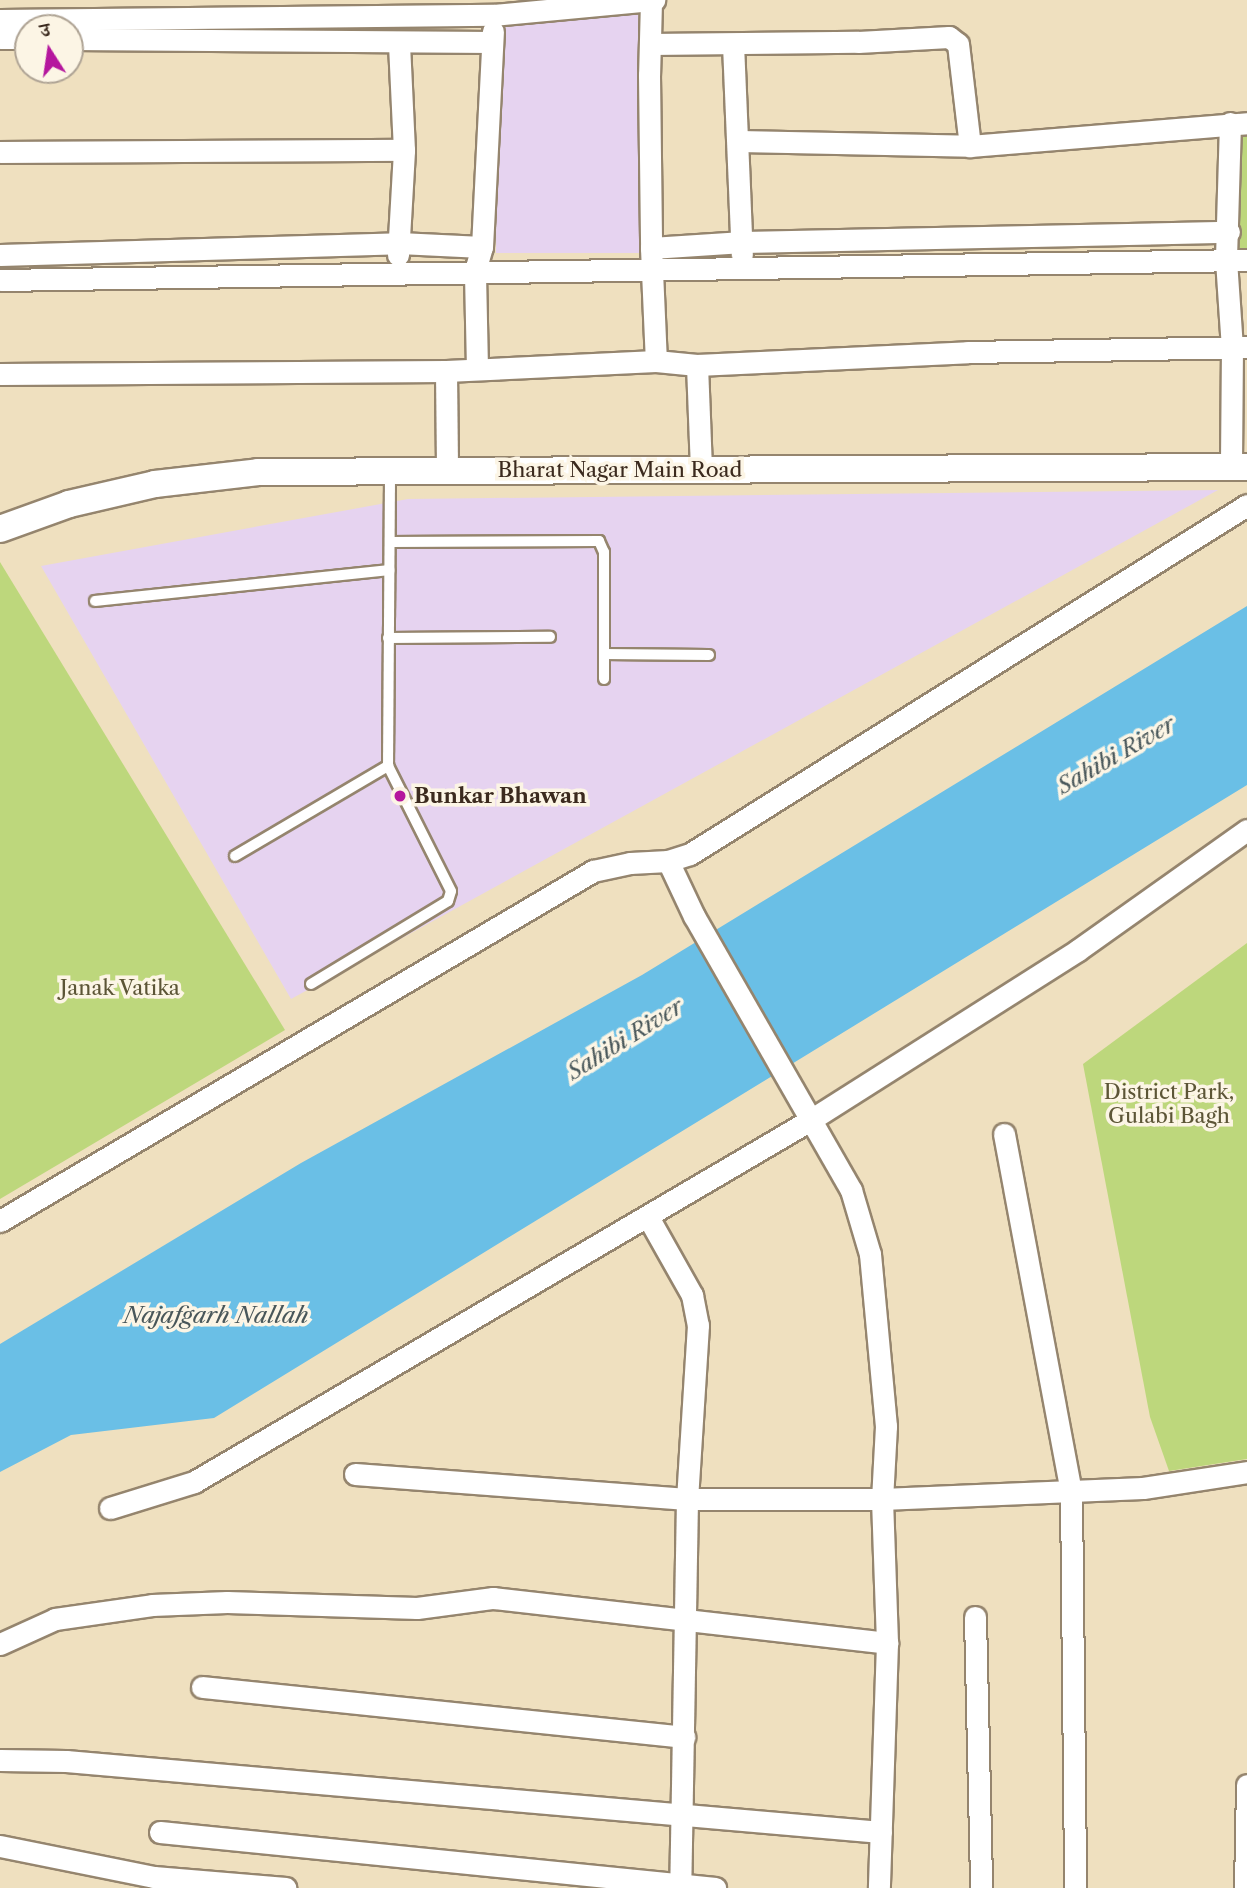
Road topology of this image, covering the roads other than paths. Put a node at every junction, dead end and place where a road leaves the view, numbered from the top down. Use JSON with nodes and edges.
{"nodes":[{"id":1,"x":5,"y":0,"type":"edge"},
{"id":2,"x":653,"y":0,"type":"edge"},
{"id":3,"x":494,"y":15,"type":"junction"},
{"id":4,"x":0,"y":20,"type":"edge"},
{"id":5,"x":84,"y":39,"type":"edge"},
{"id":6,"x":492,"y":42,"type":"junction"},
{"id":7,"x":399,"y":43,"type":"junction"},
{"id":8,"x":650,"y":44,"type":"junction"},
{"id":9,"x":733,"y":44,"type":"junction"},
{"id":10,"x":1238,"y":123,"type":"edge"},
{"id":11,"x":739,"y":141,"type":"junction"},
{"id":12,"x":970,"y":146,"type":"junction"},
{"id":13,"x":404,"y":150,"type":"junction"},
{"id":14,"x":0,"y":152,"type":"edge"},
{"id":15,"x":1229,"y":232,"type":"junction"},
{"id":16,"x":743,"y":242,"type":"junction"},
{"id":17,"x":400,"y":243,"type":"junction"},
{"id":18,"x":482,"y":247,"type":"junction"},
{"id":19,"x":0,"y":255,"type":"edge"},
{"id":20,"x":651,"y":258,"type":"junction"},
{"id":21,"x":1237,"y":260,"type":"edge"},
{"id":22,"x":741,"y":267,"type":"junction"},
{"id":23,"x":475,"y":271,"type":"junction"},
{"id":24,"x":397,"y":272,"type":"junction"},
{"id":25,"x":0,"y":280,"type":"edge"},
{"id":26,"x":1240,"y":347,"type":"edge"},
{"id":27,"x":656,"y":361,"type":"junction"},
{"id":28,"x":697,"y":365,"type":"junction"},
{"id":29,"x":477,"y":369,"type":"junction"},
{"id":30,"x":446,"y":371,"type":"junction"},
{"id":31,"x":0,"y":374,"type":"edge"},
{"id":32,"x":1239,"y":467,"type":"edge"},
{"id":33,"x":701,"y":470,"type":"junction"},
{"id":34,"x":447,"y":471,"type":"junction"},
{"id":35,"x":390,"y":472,"type":"junction"},
{"id":36,"x":1247,"y":505,"type":"edge"},
{"id":37,"x":0,"y":529,"type":"edge"},
{"id":38,"x":390,"y":542,"type":"junction"},
{"id":39,"x":389,"y":570,"type":"junction"},
{"id":40,"x":95,"y":601,"type":"dead end"},
{"id":41,"x":550,"y":637,"type":"dead end"},
{"id":42,"x":388,"y":638,"type":"junction"},
{"id":43,"x":604,"y":654,"type":"junction"},
{"id":44,"x":709,"y":655,"type":"dead end"},
{"id":45,"x":604,"y":679,"type":"dead end"},
{"id":46,"x":388,"y":766,"type":"junction"},
{"id":47,"x":1247,"y":830,"type":"edge"},
{"id":48,"x":235,"y":856,"type":"dead end"},
{"id":49,"x":668,"y":861,"type":"junction"},
{"id":50,"x":311,"y":984,"type":"dead end"},
{"id":51,"x":812,"y":1119,"type":"junction"},
{"id":52,"x":1004,"y":1134,"type":"dead end"},
{"id":53,"x":648,"y":1217,"type":"junction"},
{"id":54,"x":0,"y":1221,"type":"edge"},
{"id":55,"x":1247,"y":1472,"type":"edge"},
{"id":56,"x":355,"y":1474,"type":"dead end"},
{"id":57,"x":1071,"y":1492,"type":"junction"},
{"id":58,"x":687,"y":1499,"type":"junction"},
{"id":59,"x":882,"y":1499,"type":"junction"},
{"id":60,"x":110,"y":1508,"type":"dead end"},
{"id":61,"x":975,"y":1617,"type":"dead end"},
{"id":62,"x":686,"y":1623,"type":"junction"},
{"id":63,"x":887,"y":1643,"type":"junction"},
{"id":64,"x":0,"y":1644,"type":"edge"},
{"id":65,"x":202,"y":1687,"type":"dead end"},
{"id":66,"x":684,"y":1737,"type":"junction"},
{"id":67,"x":0,"y":1760,"type":"edge"},
{"id":68,"x":1247,"y":1786,"type":"edge"},
{"id":69,"x":681,"y":1813,"type":"junction"},
{"id":70,"x":160,"y":1832,"type":"dead end"},
{"id":71,"x":881,"y":1832,"type":"junction"},
{"id":72,"x":0,"y":1846,"type":"edge"},
{"id":73,"x":154,"y":1883,"type":"edge"},
{"id":74,"x":680,"y":1886,"type":"edge"},
{"id":75,"x":286,"y":1888,"type":"edge"},
{"id":76,"x":715,"y":1888,"type":"edge"},
{"id":77,"x":879,"y":1888,"type":"edge"},
{"id":78,"x":981,"y":1888,"type":"edge"},
{"id":79,"x":1075,"y":1888,"type":"edge"},
{"id":80,"x":1245,"y":1888,"type":"edge"}],
"edges":[{"from":1,"to":4,"type":"street"},
{"from":2,"to":3,"type":"street"},
{"from":2,"to":8,"type":"street"},
{"from":3,"to":4,"type":"street"},
{"from":3,"to":6,"type":"street"},
{"from":5,"to":7,"type":"street"},
{"from":6,"to":7,"type":"street"},
{"from":6,"to":18,"type":"street"},
{"from":7,"to":13,"type":"street"},
{"from":8,"to":9,"type":"street"},
{"from":8,"to":20,"type":"street"},
{"from":9,"to":11,"type":"street"},
{"from":9,"to":12,"type":"street"},
{"from":10,"to":12,"type":"street"},
{"from":10,"to":15,"type":"street"},
{"from":11,"to":12,"type":"street"},
{"from":11,"to":16,"type":"street"},
{"from":13,"to":14,"type":"street"},
{"from":13,"to":17,"type":"street"},
{"from":15,"to":16,"type":"street"},
{"from":15,"to":21,"type":"street"},
{"from":16,"to":20,"type":"street"},
{"from":16,"to":22,"type":"street"},
{"from":17,"to":18,"type":"street"},
{"from":17,"to":19,"type":"street"},
{"from":17,"to":24,"type":"street"},
{"from":18,"to":23,"type":"street"},
{"from":20,"to":22,"type":"street"},
{"from":20,"to":23,"type":"street"},
{"from":20,"to":27,"type":"street"},
{"from":21,"to":22,"type":"street"},
{"from":21,"to":26,"type":"street"},
{"from":23,"to":24,"type":"street"},
{"from":23,"to":29,"type":"street"},
{"from":24,"to":25,"type":"street"},
{"from":26,"to":28,"type":"street"},
{"from":26,"to":32,"type":"street"},
{"from":27,"to":28,"type":"street"},
{"from":27,"to":29,"type":"street"},
{"from":28,"to":33,"type":"street"},
{"from":29,"to":30,"type":"street"},
{"from":30,"to":31,"type":"street"},
{"from":30,"to":34,"type":"street"},
{"from":32,"to":33,"type":"street","name":"Bharat Nagar Main Road"},
{"from":33,"to":34,"type":"street","name":"Bharat Nagar Main Road"},
{"from":34,"to":35,"type":"street","name":"Bharat Nagar Main Road"},
{"from":35,"to":37,"type":"street","name":"Bharat Nagar Main Road"},
{"from":35,"to":38,"type":"lane"},
{"from":36,"to":49,"type":"street"},
{"from":38,"to":39,"type":"lane"},
{"from":38,"to":43,"type":"lane"},
{"from":39,"to":40,"type":"lane"},
{"from":39,"to":42,"type":"lane"},
{"from":41,"to":42,"type":"lane"},
{"from":42,"to":46,"type":"lane"},
{"from":43,"to":44,"type":"lane"},
{"from":43,"to":45,"type":"lane"},
{"from":46,"to":48,"type":"lane"},
{"from":46,"to":50,"type":"lane"},
{"from":47,"to":51,"type":"street"},
{"from":49,"to":51,"type":"street"},
{"from":49,"to":54,"type":"street"},
{"from":51,"to":53,"type":"street"},
{"from":51,"to":59,"type":"street"},
{"from":52,"to":57,"type":"street"},
{"from":53,"to":58,"type":"street"},
{"from":53,"to":60,"type":"street"},
{"from":55,"to":57,"type":"street"},
{"from":56,"to":58,"type":"street"},
{"from":57,"to":59,"type":"street"},
{"from":57,"to":79,"type":"street"},
{"from":58,"to":59,"type":"street"},
{"from":58,"to":62,"type":"street"},
{"from":59,"to":63,"type":"street"},
{"from":61,"to":78,"type":"street"},
{"from":62,"to":63,"type":"street"},
{"from":62,"to":64,"type":"street"},
{"from":62,"to":66,"type":"street"},
{"from":63,"to":71,"type":"street"},
{"from":65,"to":66,"type":"street"},
{"from":66,"to":69,"type":"street"},
{"from":67,"to":69,"type":"street"},
{"from":68,"to":80,"type":"street"},
{"from":69,"to":71,"type":"street"},
{"from":69,"to":74,"type":"street"},
{"from":70,"to":74,"type":"street"},
{"from":71,"to":77,"type":"street"},
{"from":72,"to":73,"type":"street"},
{"from":73,"to":75,"type":"street"},
{"from":74,"to":76,"type":"street"}]}
